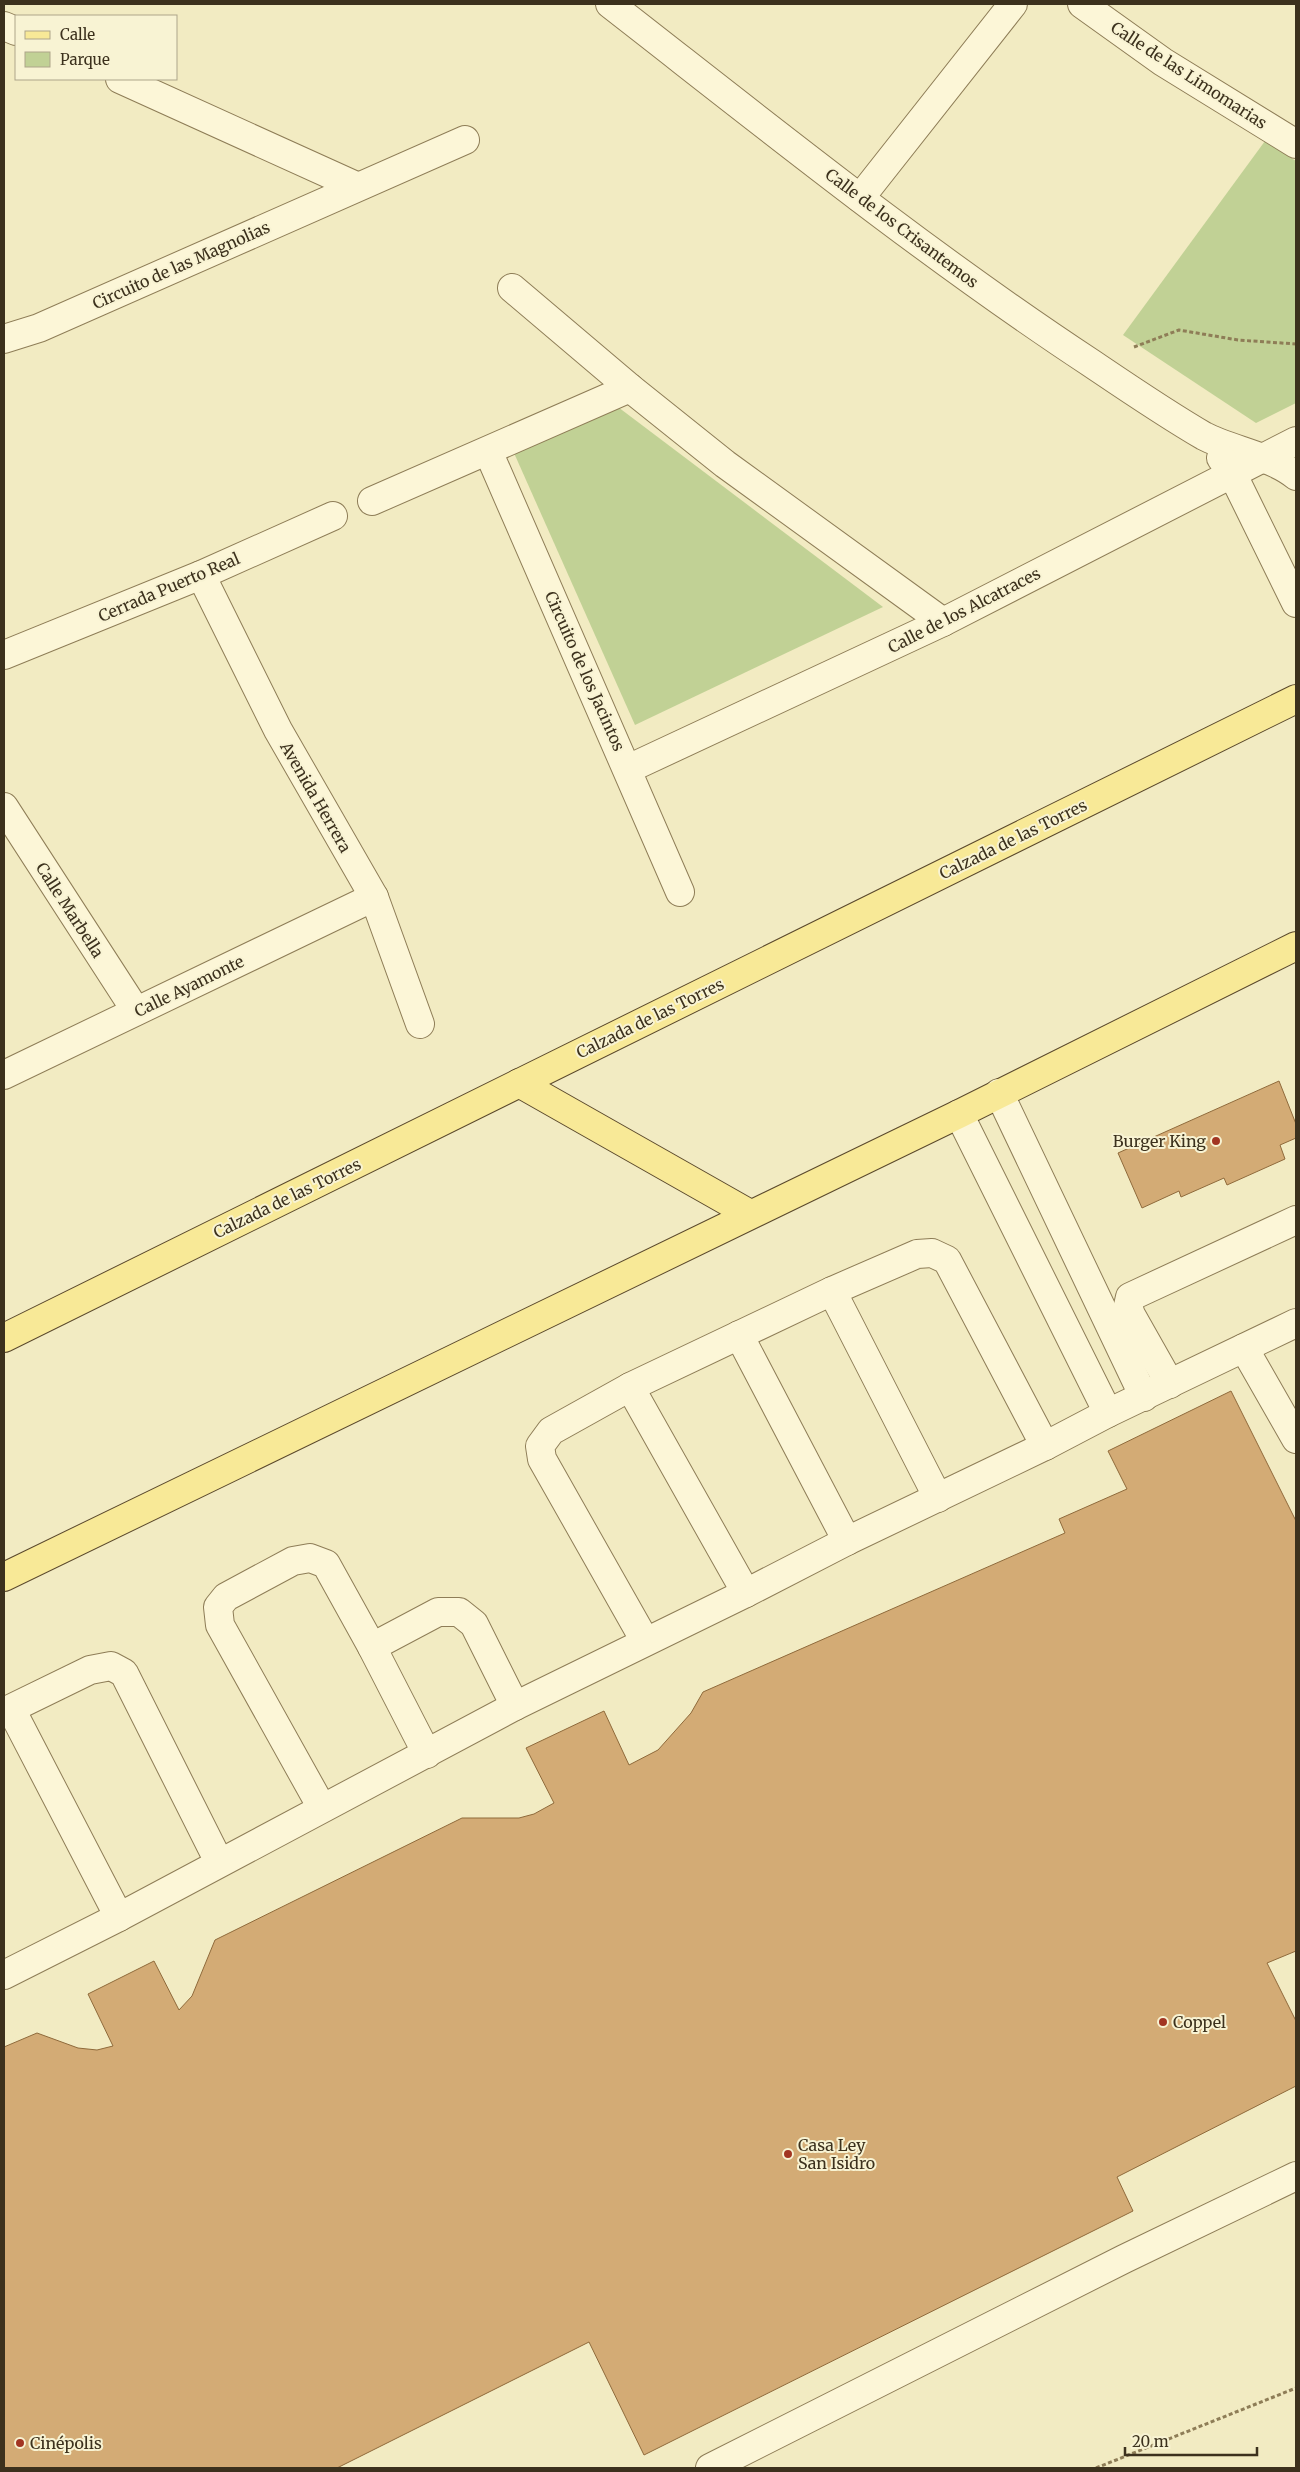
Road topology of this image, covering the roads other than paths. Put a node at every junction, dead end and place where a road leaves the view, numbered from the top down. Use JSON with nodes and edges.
{"nodes":[{"id":1,"x":610,"y":4,"type":"edge"},
{"id":2,"x":1013,"y":4,"type":"edge"},
{"id":3,"x":1082,"y":4,"type":"edge"},
{"id":4,"x":122,"y":80,"type":"edge"},
{"id":5,"x":466,"y":140,"type":"dead end"},
{"id":6,"x":1296,"y":144,"type":"edge"},
{"id":7,"x":356,"y":186,"type":"junction"},
{"id":8,"x":860,"y":198,"type":"junction"},
{"id":9,"x":512,"y":288,"type":"dead end"},
{"id":10,"x":4,"y":339,"type":"edge"},
{"id":11,"x":630,"y":388,"type":"junction"},
{"id":12,"x":1206,"y":436,"type":"junction"},
{"id":13,"x":1296,"y":441,"type":"edge"},
{"id":14,"x":488,"y":450,"type":"junction"},
{"id":15,"x":1261,"y":458,"type":"junction"},
{"id":16,"x":1232,"y":472,"type":"junction"},
{"id":17,"x":1296,"y":476,"type":"edge"},
{"id":18,"x":372,"y":501,"type":"dead end"},
{"id":19,"x":333,"y":516,"type":"dead end"},
{"id":20,"x":201,"y":575,"type":"junction"},
{"id":21,"x":1296,"y":603,"type":"edge"},
{"id":22,"x":943,"y":622,"type":"junction"},
{"id":23,"x":4,"y":655,"type":"edge"},
{"id":24,"x":1296,"y":699,"type":"edge"},
{"id":25,"x":628,"y":769,"type":"junction"},
{"id":26,"x":4,"y":808,"type":"edge"},
{"id":27,"x":680,"y":892,"type":"dead end"},
{"id":28,"x":374,"y":897,"type":"junction"},
{"id":29,"x":1296,"y":946,"type":"edge"},
{"id":30,"x":136,"y":1011,"type":"junction"},
{"id":31,"x":420,"y":1024,"type":"dead end"},
{"id":32,"x":4,"y":1075,"type":"edge"},
{"id":33,"x":519,"y":1083,"type":"junction"},
{"id":34,"x":999,"y":1093,"type":"junction"},
{"id":35,"x":959,"y":1114,"type":"junction"},
{"id":36,"x":750,"y":1214,"type":"junction"},
{"id":37,"x":1296,"y":1220,"type":"edge"},
{"id":38,"x":832,"y":1291,"type":"junction"},
{"id":39,"x":1296,"y":1323,"type":"edge"},
{"id":40,"x":739,"y":1335,"type":"junction"},
{"id":41,"x":4,"y":1338,"type":"edge"},
{"id":42,"x":1244,"y":1348,"type":"junction"},
{"id":43,"x":1170,"y":1384,"type":"junction"},
{"id":44,"x":630,"y":1387,"type":"junction"},
{"id":45,"x":1144,"y":1397,"type":"junction"},
{"id":46,"x":1108,"y":1413,"type":"junction"},
{"id":47,"x":1296,"y":1439,"type":"edge"},
{"id":48,"x":1045,"y":1446,"type":"junction"},
{"id":49,"x":938,"y":1498,"type":"junction"},
{"id":50,"x":847,"y":1541,"type":"junction"},
{"id":51,"x":4,"y":1577,"type":"edge"},
{"id":52,"x":746,"y":1593,"type":"junction"},
{"id":53,"x":644,"y":1641,"type":"junction"},
{"id":54,"x":372,"y":1647,"type":"junction"},
{"id":55,"x":516,"y":1706,"type":"junction"},
{"id":56,"x":7,"y":1710,"type":"edge"},
{"id":57,"x":427,"y":1754,"type":"junction"},
{"id":58,"x":322,"y":1808,"type":"junction"},
{"id":59,"x":219,"y":1862,"type":"junction"},
{"id":60,"x":119,"y":1917,"type":"junction"},
{"id":61,"x":7,"y":1967,"type":"edge"},
{"id":62,"x":1296,"y":2176,"type":"edge"},
{"id":63,"x":710,"y":2468,"type":"edge"}],
"edges":[{"from":1,"to":8,"type":"street","name":"Calle de los Crisantemos"},
{"from":2,"to":8,"type":"street"},
{"from":3,"to":6,"type":"street","name":"Calle de las Limomarias"},
{"from":4,"to":7,"type":"street"},
{"from":5,"to":7,"type":"street","name":"Circuito de las Magnolias"},
{"from":7,"to":10,"type":"street","name":"Circuito de las Magnolias"},
{"from":8,"to":12,"type":"street","name":"Calle de los Crisantemos"},
{"from":9,"to":11,"type":"street"},
{"from":11,"to":14,"type":"street"},
{"from":11,"to":22,"type":"street"},
{"from":12,"to":15,"type":"street","name":"Calle de los Crisantemos"},
{"from":12,"to":16,"type":"street","name":"Calle de los Crisantemos"},
{"from":13,"to":15,"type":"street","name":"Calle de los Alcatraces"},
{"from":14,"to":18,"type":"street"},
{"from":14,"to":25,"type":"street","name":"Circuito de los Jacintos"},
{"from":15,"to":16,"type":"street","name":"Calle de los Alcatraces"},
{"from":15,"to":17,"type":"street","name":"Calle de los Crisantemos"},
{"from":16,"to":21,"type":"street","name":"Calle de los Crisantemos"},
{"from":16,"to":22,"type":"street","name":"Calle de los Alcatraces"},
{"from":19,"to":20,"type":"street","name":"Cerrada Puerto Real"},
{"from":20,"to":23,"type":"street","name":"Cerrada Puerto Real"},
{"from":20,"to":28,"type":"street","name":"Avenida Herrera"},
{"from":22,"to":25,"type":"street","name":"Calle de los Alcatraces"},
{"from":24,"to":33,"type":"main road","name":"Calzada de las Torres"},
{"from":25,"to":27,"type":"street","name":"Circuito de los Jacintos"},
{"from":26,"to":30,"type":"street","name":"Calle Marbella"},
{"from":28,"to":30,"type":"street","name":"Calle Ayamonte"},
{"from":28,"to":31,"type":"street","name":"Avenida Herrera"},
{"from":29,"to":34,"type":"main road"},
{"from":30,"to":32,"type":"street","name":"Calle Ayamonte"},
{"from":33,"to":36,"type":"main road"},
{"from":33,"to":41,"type":"main road","name":"Calzada de las Torres"},
{"from":34,"to":35,"type":"main road"},
{"from":34,"to":45,"type":"street"},
{"from":35,"to":36,"type":"main road"},
{"from":35,"to":46,"type":"street"},
{"from":36,"to":51,"type":"main road"},
{"from":37,"to":43,"type":"street"},
{"from":38,"to":40,"type":"street"},
{"from":38,"to":48,"type":"street"},
{"from":38,"to":49,"type":"street"},
{"from":39,"to":42,"type":"street"},
{"from":40,"to":44,"type":"street"},
{"from":40,"to":50,"type":"street"},
{"from":42,"to":43,"type":"street"},
{"from":42,"to":47,"type":"street"},
{"from":43,"to":45,"type":"street"},
{"from":44,"to":52,"type":"street"},
{"from":44,"to":53,"type":"street"},
{"from":45,"to":46,"type":"street"},
{"from":46,"to":48,"type":"street"},
{"from":48,"to":49,"type":"street"},
{"from":49,"to":50,"type":"street"},
{"from":50,"to":52,"type":"street"},
{"from":52,"to":53,"type":"street"},
{"from":53,"to":55,"type":"street"},
{"from":54,"to":55,"type":"street"},
{"from":54,"to":57,"type":"street"},
{"from":54,"to":58,"type":"street"},
{"from":55,"to":57,"type":"street"},
{"from":56,"to":59,"type":"street"},
{"from":56,"to":60,"type":"street"},
{"from":57,"to":58,"type":"street"},
{"from":58,"to":59,"type":"street"},
{"from":59,"to":60,"type":"street"},
{"from":60,"to":61,"type":"street"},
{"from":62,"to":63,"type":"street"}]}
